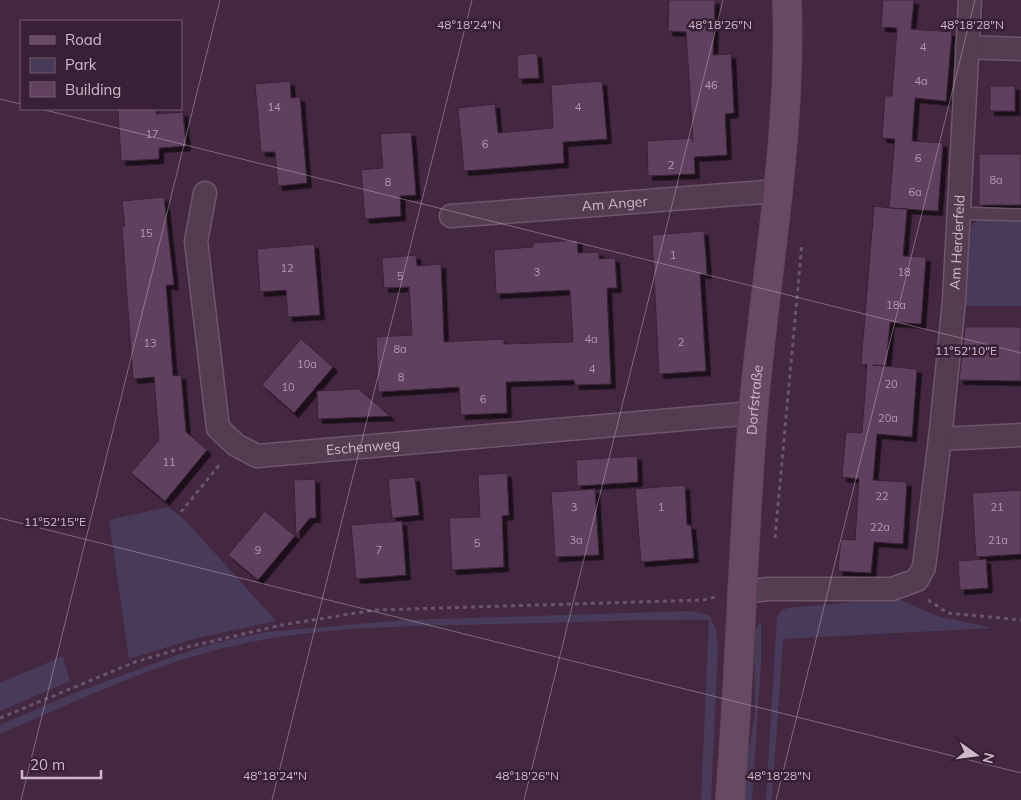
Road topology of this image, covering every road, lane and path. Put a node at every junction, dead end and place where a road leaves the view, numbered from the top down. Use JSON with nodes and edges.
{"nodes":[{"id":1,"x":787,"y":0,"type":"edge"},
{"id":2,"x":970,"y":0,"type":"edge"},
{"id":3,"x":968,"y":47,"type":"junction"},
{"id":4,"x":1021,"y":49,"type":"edge"},
{"id":5,"x":777,"y":191,"type":"junction"},
{"id":6,"x":205,"y":193,"type":"dead end"},
{"id":7,"x":958,"y":214,"type":"junction"},
{"id":8,"x":1021,"y":215,"type":"edge"},
{"id":9,"x":451,"y":216,"type":"dead end"},
{"id":10,"x":802,"y":237,"type":"dead end"},
{"id":11,"x":754,"y":413,"type":"junction"},
{"id":12,"x":1021,"y":435,"type":"edge"},
{"id":13,"x":940,"y":439,"type":"junction"},
{"id":14,"x":236,"y":445,"type":"junction"},
{"id":15,"x":180,"y":512,"type":"dead end"},
{"id":16,"x":774,"y":543,"type":"dead end"},
{"id":17,"x":917,"y":580,"type":"junction"},
{"id":18,"x":742,"y":592,"type":"junction"},
{"id":19,"x":1021,"y":620,"type":"edge"},
{"id":20,"x":0,"y":718,"type":"edge"},
{"id":21,"x":730,"y":800,"type":"edge"}],
"edges":[{"from":1,"to":5,"type":"street","name":"Dorfstraße"},
{"from":2,"to":3,"type":"street","name":"Am Herderfeld"},
{"from":3,"to":4,"type":"street"},
{"from":3,"to":7,"type":"street","name":"Am Herderfeld"},
{"from":5,"to":9,"type":"street","name":"Am Anger"},
{"from":5,"to":11,"type":"street","name":"Dorfstraße"},
{"from":6,"to":14,"type":"street","name":"Eschenweg"},
{"from":7,"to":8,"type":"lane"},
{"from":7,"to":13,"type":"street","name":"Am Herderfeld"},
{"from":10,"to":16,"type":"path"},
{"from":11,"to":14,"type":"street","name":"Eschenweg"},
{"from":11,"to":18,"type":"street","name":"Dorfstraße"},
{"from":12,"to":13,"type":"street"},
{"from":13,"to":17,"type":"street","name":"Am Herderfeld"},
{"from":14,"to":15,"type":"path"},
{"from":17,"to":18,"type":"street"},
{"from":17,"to":19,"type":"path"},
{"from":18,"to":20,"type":"path"},
{"from":18,"to":21,"type":"street","name":"Dorfstraße"}]}
